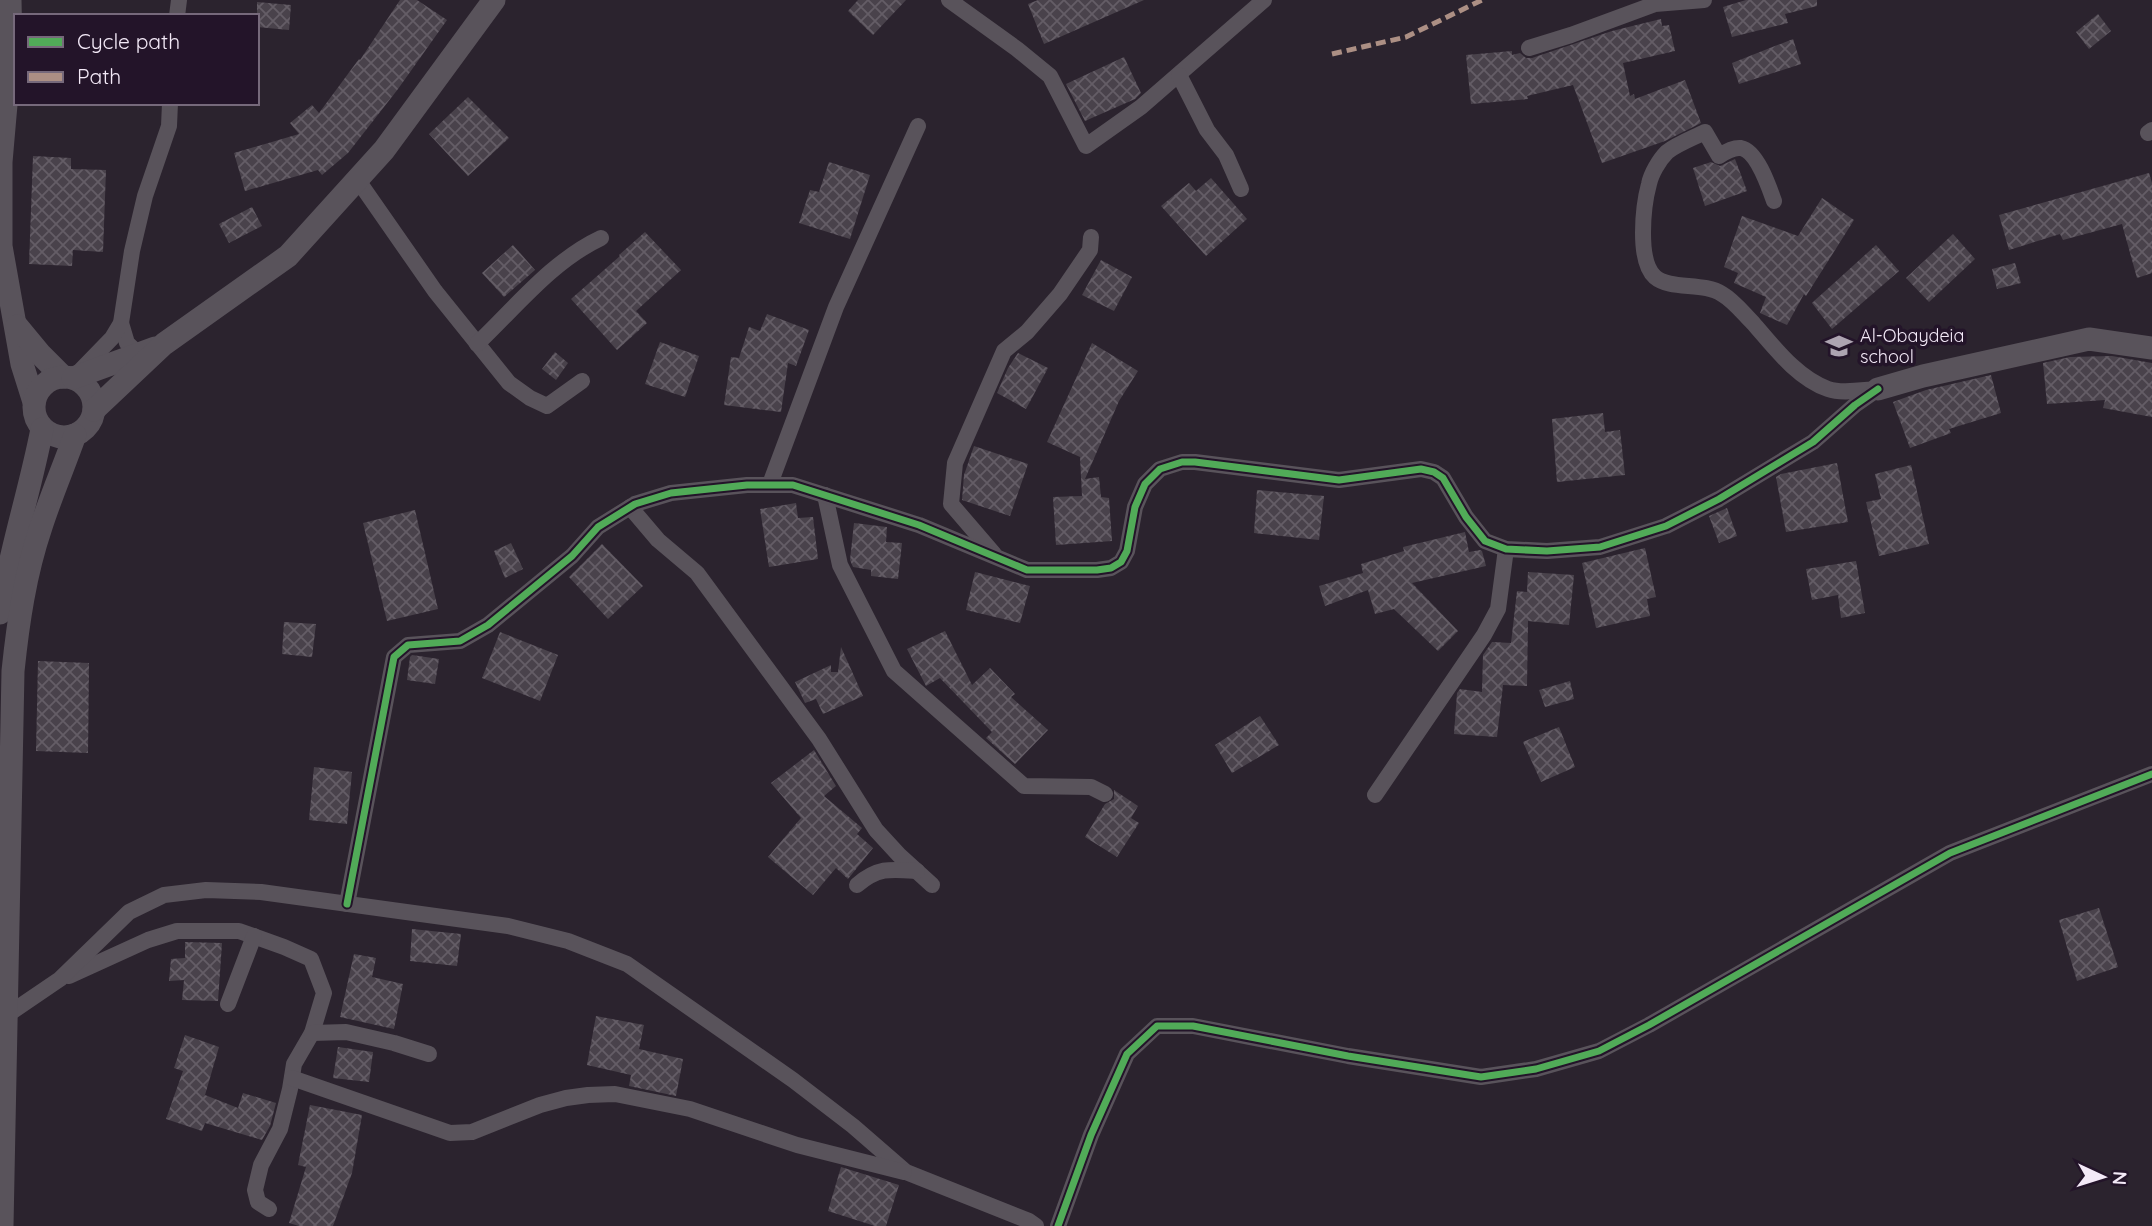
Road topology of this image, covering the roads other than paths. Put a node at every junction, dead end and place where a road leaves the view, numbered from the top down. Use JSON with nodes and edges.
{"nodes":[{"id":1,"x":10,"y":0,"type":"edge"},
{"id":2,"x":494,"y":0,"type":"edge"},
{"id":3,"x":948,"y":0,"type":"edge"},
{"id":4,"x":1265,"y":0,"type":"edge"},
{"id":5,"x":1704,"y":0,"type":"edge"},
{"id":6,"x":966,"y":5,"type":"edge"},
{"id":7,"x":6,"y":47,"type":"edge"},
{"id":8,"x":1529,"y":48,"type":"dead end"},
{"id":9,"x":1179,"y":75,"type":"junction"},
{"id":10,"x":170,"y":105,"type":"edge"},
{"id":11,"x":918,"y":126,"type":"dead end"},
{"id":12,"x":358,"y":179,"type":"junction"},
{"id":13,"x":1241,"y":189,"type":"dead end"},
{"id":14,"x":1774,"y":201,"type":"dead end"},
{"id":15,"x":1091,"y":237,"type":"dead end"},
{"id":16,"x":601,"y":238,"type":"dead end"},
{"id":17,"x":15,"y":323,"type":"junction"},
{"id":18,"x":121,"y":323,"type":"junction"},
{"id":19,"x":477,"y":344,"type":"junction"},
{"id":20,"x":2152,"y":348,"type":"edge"},
{"id":21,"x":142,"y":358,"type":"junction"},
{"id":22,"x":68,"y":377,"type":"junction"},
{"id":23,"x":582,"y":381,"type":"dead end"},
{"id":24,"x":1878,"y":389,"type":"junction"},
{"id":25,"x":34,"y":402,"type":"junction"},
{"id":26,"x":94,"y":410,"type":"junction"},
{"id":27,"x":43,"y":429,"type":"junction"},
{"id":28,"x":75,"y":435,"type":"junction"},
{"id":29,"x":770,"y":484,"type":"junction"},
{"id":30,"x":825,"y":495,"type":"junction"},
{"id":31,"x":629,"y":507,"type":"junction"},
{"id":32,"x":1506,"y":549,"type":"junction"},
{"id":33,"x":997,"y":557,"type":"junction"},
{"id":34,"x":0,"y":613,"type":"edge"},
{"id":35,"x":2152,"y":774,"type":"edge"},
{"id":36,"x":1105,"y":794,"type":"dead end"},
{"id":37,"x":1375,"y":796,"type":"dead end"},
{"id":38,"x":917,"y":871,"type":"junction"},
{"id":39,"x":857,"y":885,"type":"dead end"},
{"id":40,"x":932,"y":885,"type":"dead end"},
{"id":41,"x":348,"y":904,"type":"junction"},
{"id":42,"x":254,"y":936,"type":"junction"},
{"id":43,"x":60,"y":979,"type":"junction"},
{"id":44,"x":228,"y":1004,"type":"dead end"},
{"id":45,"x":7,"y":1015,"type":"junction"},
{"id":46,"x":312,"y":1033,"type":"junction"},
{"id":47,"x":429,"y":1054,"type":"dead end"},
{"id":48,"x":292,"y":1079,"type":"junction"},
{"id":49,"x":906,"y":1172,"type":"junction"},
{"id":50,"x":269,"y":1209,"type":"dead end"},
{"id":51,"x":2,"y":1226,"type":"edge"},
{"id":52,"x":1036,"y":1226,"type":"edge"},
{"id":53,"x":1058,"y":1226,"type":"edge"}],
"edges":[{"from":1,"to":7,"type":"street"},
{"from":2,"to":12,"type":"street"},
{"from":3,"to":6,"type":"street"},
{"from":4,"to":9,"type":"street"},
{"from":5,"to":8,"type":"street"},
{"from":6,"to":9,"type":"street"},
{"from":7,"to":17,"type":"street"},
{"from":9,"to":13,"type":"street"},
{"from":10,"to":18,"type":"street"},
{"from":11,"to":29,"type":"street"},
{"from":12,"to":19,"type":"street"},
{"from":12,"to":21,"type":"street"},
{"from":14,"to":24,"type":"street"},
{"from":15,"to":33,"type":"street"},
{"from":16,"to":19,"type":"street"},
{"from":17,"to":22,"type":"street"},
{"from":17,"to":25,"type":"street"},
{"from":18,"to":21,"type":"street"},
{"from":18,"to":22,"type":"street"},
{"from":19,"to":23,"type":"street"},
{"from":20,"to":24,"type":"street"},
{"from":21,"to":22,"type":"street"},
{"from":21,"to":26,"type":"street"},
{"from":22,"to":25,"type":"street"},
{"from":22,"to":26,"type":"street"},
{"from":24,"to":32,"type":"street"},
{"from":25,"to":27,"type":"street"},
{"from":26,"to":28,"type":"street"},
{"from":27,"to":28,"type":"street"},
{"from":27,"to":34,"type":"street"},
{"from":28,"to":45,"type":"street"},
{"from":29,"to":30,"type":"street"},
{"from":29,"to":31,"type":"street"},
{"from":30,"to":33,"type":"street"},
{"from":30,"to":36,"type":"street"},
{"from":31,"to":38,"type":"street"},
{"from":31,"to":41,"type":"street"},
{"from":32,"to":33,"type":"street"},
{"from":32,"to":37,"type":"street"},
{"from":35,"to":53,"type":"street"},
{"from":38,"to":39,"type":"street"},
{"from":38,"to":40,"type":"street"},
{"from":41,"to":43,"type":"street"},
{"from":41,"to":49,"type":"street"},
{"from":42,"to":43,"type":"street"},
{"from":42,"to":44,"type":"street"},
{"from":42,"to":46,"type":"street"},
{"from":43,"to":45,"type":"street"},
{"from":45,"to":51,"type":"street"},
{"from":46,"to":47,"type":"street"},
{"from":46,"to":48,"type":"street"},
{"from":48,"to":49,"type":"street"},
{"from":48,"to":50,"type":"street"},
{"from":49,"to":52,"type":"street"}]}
